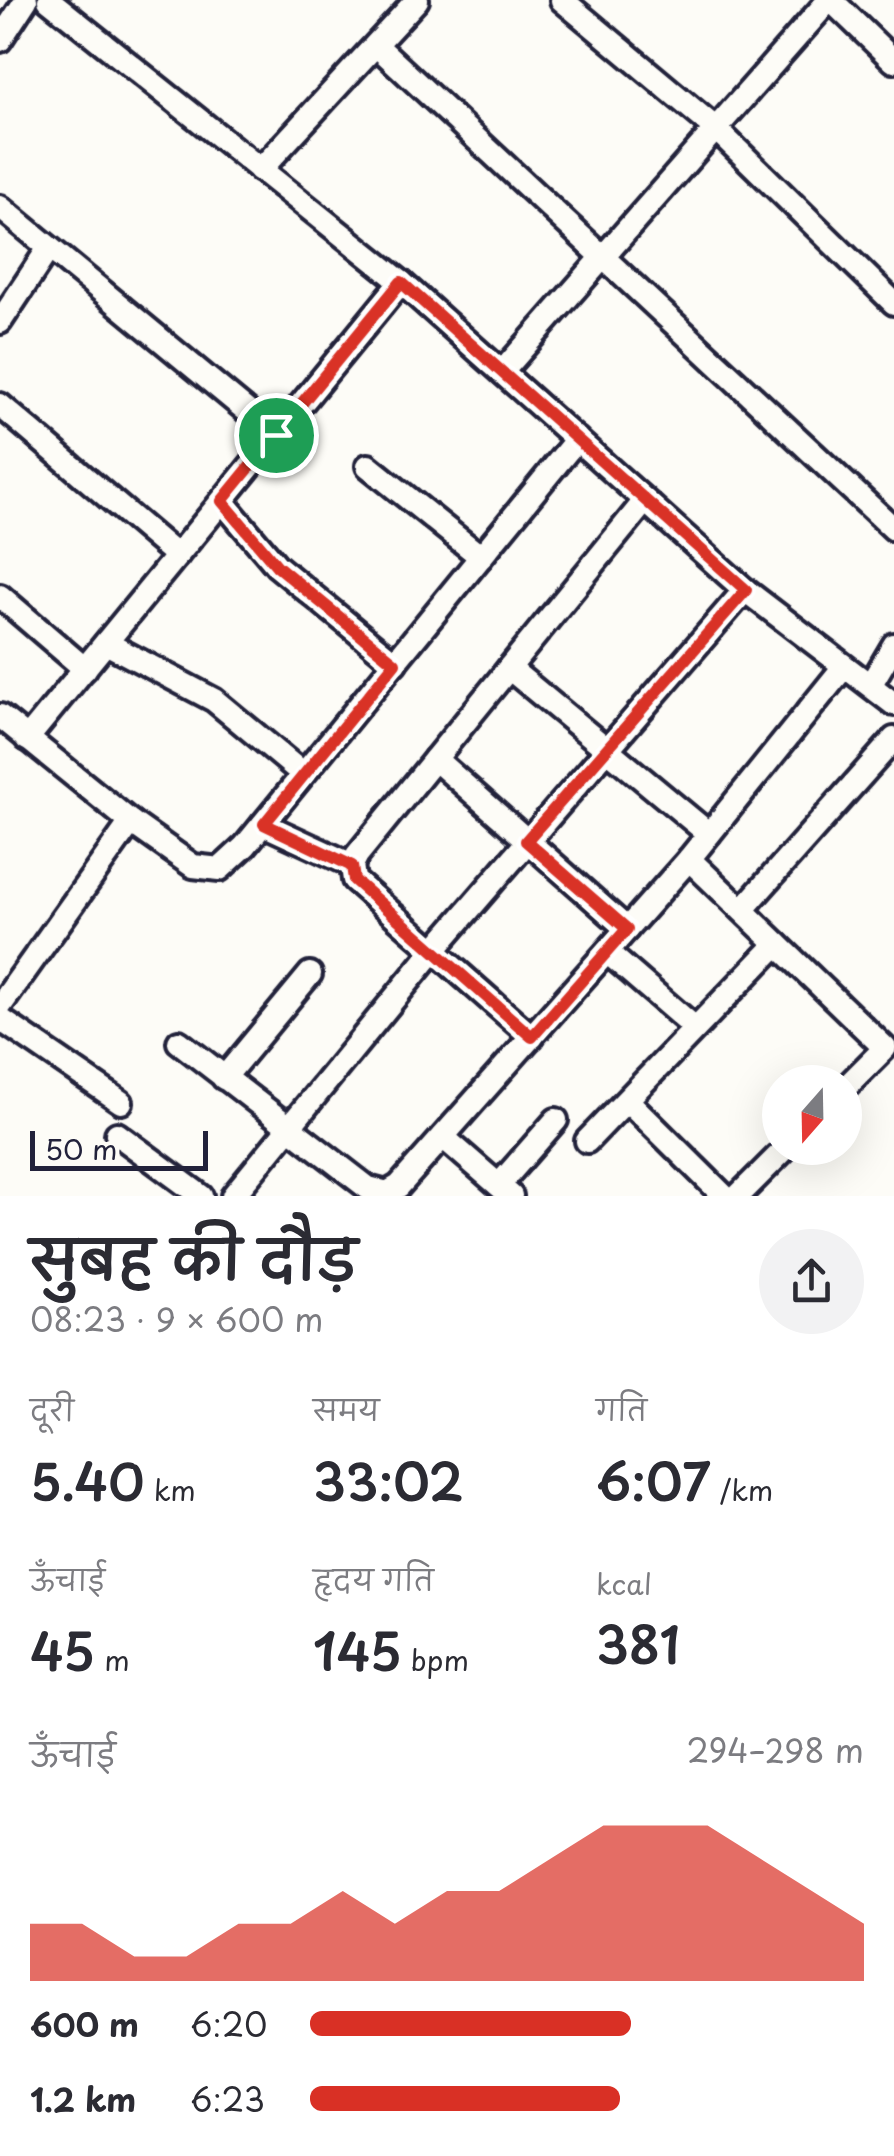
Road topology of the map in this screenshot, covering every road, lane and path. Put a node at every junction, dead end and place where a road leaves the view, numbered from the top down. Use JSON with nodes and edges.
{"nodes":[{"id":1,"x":26,"y":0,"type":"edge"},
{"id":2,"x":49,"y":0,"type":"edge"},
{"id":3,"x":417,"y":0,"type":"edge"},
{"id":4,"x":562,"y":0,"type":"edge"},
{"id":5,"x":830,"y":0,"type":"edge"},
{"id":6,"x":0,"y":40,"type":"edge"},
{"id":7,"x":376,"y":45,"type":"junction"},
{"id":8,"x":894,"y":61,"type":"edge"},
{"id":9,"x":716,"y":129,"type":"junction"},
{"id":10,"x":260,"y":170,"type":"junction"},
{"id":11,"x":0,"y":207,"type":"edge"},
{"id":12,"x":48,"y":248,"type":"junction"},
{"id":13,"x":603,"y":258,"type":"junction"},
{"id":14,"x":401,"y":282,"type":"junction"},
{"id":15,"x":894,"y":303,"type":"edge"},
{"id":16,"x":0,"y":322,"type":"edge"},
{"id":17,"x":502,"y":372,"type":"junction"},
{"id":18,"x":0,"y":406,"type":"edge"},
{"id":19,"x":276,"y":435,"type":"junction"},
{"id":20,"x":577,"y":439,"type":"junction"},
{"id":21,"x":368,"y":466,"type":"dead end"},
{"id":22,"x":222,"y":501,"type":"junction"},
{"id":23,"x":644,"y":502,"type":"junction"},
{"id":24,"x":894,"y":530,"type":"edge"},
{"id":25,"x":178,"y":556,"type":"junction"},
{"id":26,"x":481,"y":557,"type":"junction"},
{"id":27,"x":746,"y":590,"type":"junction"},
{"id":28,"x":0,"y":596,"type":"edge"},
{"id":29,"x":106,"y":643,"type":"junction"},
{"id":30,"x":894,"y":645,"type":"edge"},
{"id":31,"x":395,"y":663,"type":"junction"},
{"id":32,"x":509,"y":668,"type":"junction"},
{"id":33,"x":844,"y":668,"type":"junction"},
{"id":34,"x":85,"y":669,"type":"junction"},
{"id":35,"x":871,"y":684,"type":"junction"},
{"id":36,"x":894,"y":704,"type":"edge"},
{"id":37,"x":0,"y":716,"type":"edge"},
{"id":38,"x":894,"y":738,"type":"edge"},
{"id":39,"x":27,"y":739,"type":"junction"},
{"id":40,"x":608,"y":747,"type":"junction"},
{"id":41,"x":434,"y":759,"type":"junction"},
{"id":42,"x":304,"y":774,"type":"junction"},
{"id":43,"x":131,"y":822,"type":"junction"},
{"id":44,"x":264,"y":824,"type":"junction"},
{"id":45,"x":709,"y":834,"type":"junction"},
{"id":46,"x":526,"y":841,"type":"junction"},
{"id":47,"x":689,"y":859,"type":"junction"},
{"id":48,"x":352,"y":866,"type":"junction"},
{"id":49,"x":742,"y":909,"type":"junction"},
{"id":50,"x":627,"y":929,"type":"junction"},
{"id":51,"x":777,"y":944,"type":"junction"},
{"id":52,"x":434,"y":950,"type":"junction"},
{"id":53,"x":607,"y":952,"type":"junction"},
{"id":54,"x":310,"y":974,"type":"dead end"},
{"id":55,"x":0,"y":1006,"type":"edge"},
{"id":56,"x":0,"y":1019,"type":"edge"},
{"id":57,"x":695,"y":1028,"type":"junction"},
{"id":58,"x":532,"y":1037,"type":"junction"},
{"id":59,"x":179,"y":1042,"type":"dead end"},
{"id":60,"x":889,"y":1053,"type":"edge"},
{"id":61,"x":862,"y":1074,"type":"edge"},
{"id":62,"x":224,"y":1078,"type":"junction"},
{"id":63,"x":628,"y":1101,"type":"junction"},
{"id":64,"x":120,"y":1102,"type":"dead end"},
{"id":65,"x":556,"y":1120,"type":"dead end"},
{"id":66,"x":286,"y":1128,"type":"junction"},
{"id":67,"x":117,"y":1134,"type":"dead end"},
{"id":68,"x":443,"y":1137,"type":"junction"},
{"id":69,"x":587,"y":1140,"type":"dead end"},
{"id":70,"x":769,"y":1165,"type":"edge"},
{"id":71,"x":505,"y":1190,"type":"edge"},
{"id":72,"x":201,"y":1196,"type":"edge"},
{"id":73,"x":233,"y":1196,"type":"edge"},
{"id":74,"x":724,"y":1196,"type":"edge"},
{"id":75,"x":738,"y":1196,"type":"edge"}],
"edges":[{"from":1,"to":6,"type":"street"},
{"from":2,"to":10,"type":"street"},
{"from":3,"to":7,"type":"street"},
{"from":4,"to":9,"type":"street"},
{"from":5,"to":8,"type":"street"},
{"from":5,"to":9,"type":"street"},
{"from":7,"to":10,"type":"street"},
{"from":7,"to":13,"type":"street"},
{"from":9,"to":13,"type":"street"},
{"from":9,"to":15,"type":"street"},
{"from":10,"to":14,"type":"street"},
{"from":11,"to":12,"type":"street"},
{"from":12,"to":16,"type":"street"},
{"from":12,"to":19,"type":"street"},
{"from":13,"to":17,"type":"street"},
{"from":13,"to":24,"type":"street"},
{"from":14,"to":17,"type":"street"},
{"from":14,"to":19,"type":"street"},
{"from":17,"to":20,"type":"street"},
{"from":18,"to":25,"type":"street"},
{"from":19,"to":22,"type":"street"},
{"from":20,"to":23,"type":"street"},
{"from":20,"to":26,"type":"street"},
{"from":21,"to":26,"type":"street"},
{"from":22,"to":25,"type":"street"},
{"from":22,"to":31,"type":"street"},
{"from":23,"to":27,"type":"street"},
{"from":23,"to":32,"type":"street"},
{"from":25,"to":29,"type":"street"},
{"from":26,"to":31,"type":"street"},
{"from":27,"to":33,"type":"street"},
{"from":27,"to":40,"type":"street"},
{"from":28,"to":34,"type":"street"},
{"from":29,"to":34,"type":"street"},
{"from":29,"to":42,"type":"street"},
{"from":30,"to":35,"type":"street"},
{"from":31,"to":42,"type":"street"},
{"from":32,"to":40,"type":"street"},
{"from":32,"to":41,"type":"street"},
{"from":33,"to":35,"type":"street"},
{"from":33,"to":45,"type":"street"},
{"from":34,"to":39,"type":"street"},
{"from":35,"to":36,"type":"street"},
{"from":37,"to":39,"type":"street"},
{"from":38,"to":49,"type":"street"},
{"from":39,"to":43,"type":"street"},
{"from":40,"to":45,"type":"street"},
{"from":40,"to":46,"type":"street"},
{"from":41,"to":46,"type":"street"},
{"from":41,"to":48,"type":"street"},
{"from":42,"to":44,"type":"street"},
{"from":43,"to":44,"type":"street"},
{"from":43,"to":55,"type":"street"},
{"from":44,"to":48,"type":"street"},
{"from":45,"to":47,"type":"street"},
{"from":46,"to":50,"type":"street"},
{"from":46,"to":52,"type":"street"},
{"from":47,"to":49,"type":"street"},
{"from":47,"to":50,"type":"street"},
{"from":48,"to":52,"type":"street"},
{"from":49,"to":51,"type":"street"},
{"from":50,"to":53,"type":"street"},
{"from":51,"to":57,"type":"street"},
{"from":51,"to":60,"type":"street"},
{"from":52,"to":58,"type":"street"},
{"from":52,"to":66,"type":"street"},
{"from":53,"to":57,"type":"street"},
{"from":53,"to":58,"type":"street"},
{"from":54,"to":62,"type":"street"},
{"from":56,"to":64,"type":"street"},
{"from":57,"to":63,"type":"street"},
{"from":58,"to":68,"type":"street"},
{"from":59,"to":62,"type":"street"},
{"from":60,"to":61,"type":"street"},
{"from":62,"to":66,"type":"street"},
{"from":63,"to":69,"type":"street"},
{"from":63,"to":74,"type":"street"},
{"from":65,"to":71,"type":"street"},
{"from":66,"to":68,"type":"street"},
{"from":66,"to":73,"type":"street"},
{"from":67,"to":72,"type":"street"},
{"from":68,"to":71,"type":"street"},
{"from":70,"to":75,"type":"street"}]}
